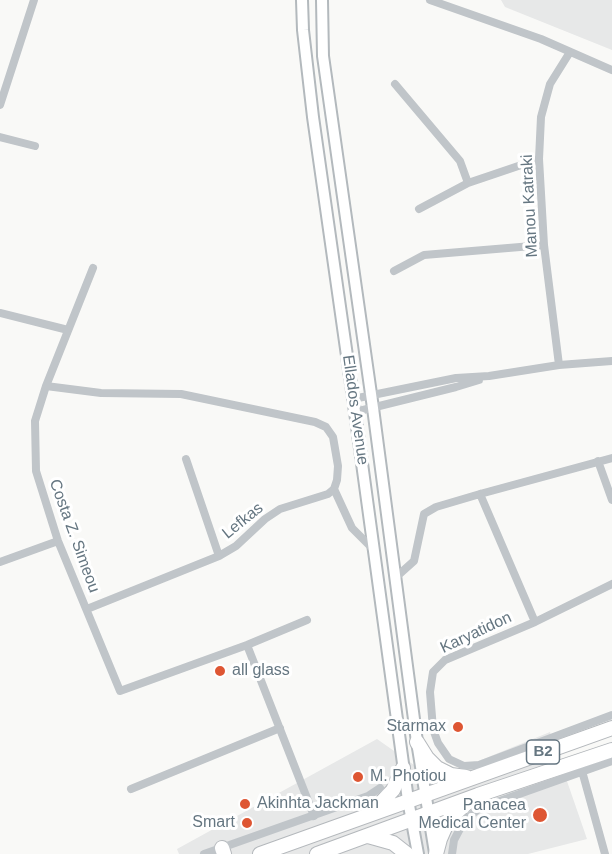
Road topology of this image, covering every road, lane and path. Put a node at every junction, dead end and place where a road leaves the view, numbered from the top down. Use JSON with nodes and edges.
{"nodes":[{"id":1,"x":34,"y":0,"type":"edge"},
{"id":2,"x":302,"y":0,"type":"edge"},
{"id":3,"x":322,"y":0,"type":"edge"},
{"id":4,"x":430,"y":0,"type":"edge"},
{"id":5,"x":570,"y":52,"type":"junction"},
{"id":6,"x":612,"y":70,"type":"edge"},
{"id":7,"x":4,"y":80,"type":"edge"},
{"id":8,"x":395,"y":84,"type":"dead end"},
{"id":9,"x":0,"y":105,"type":"edge"},
{"id":10,"x":0,"y":137,"type":"edge"},
{"id":11,"x":35,"y":146,"type":"dead end"},
{"id":12,"x":539,"y":159,"type":"junction"},
{"id":13,"x":468,"y":183,"type":"junction"},
{"id":14,"x":419,"y":209,"type":"dead end"},
{"id":15,"x":544,"y":245,"type":"junction"},
{"id":16,"x":93,"y":268,"type":"dead end"},
{"id":17,"x":394,"y":271,"type":"dead end"},
{"id":18,"x":0,"y":313,"type":"edge"},
{"id":19,"x":68,"y":330,"type":"junction"},
{"id":20,"x":612,"y":361,"type":"edge"},
{"id":21,"x":560,"y":365,"type":"junction"},
{"id":22,"x":489,"y":376,"type":"junction"},
{"id":23,"x":46,"y":386,"type":"junction"},
{"id":24,"x":371,"y":395,"type":"junction"},
{"id":25,"x":353,"y":399,"type":"junction"},
{"id":26,"x":373,"y":408,"type":"junction"},
{"id":27,"x":355,"y":412,"type":"junction"},
{"id":28,"x":612,"y":458,"type":"edge"},
{"id":29,"x":186,"y":459,"type":"dead end"},
{"id":30,"x":598,"y":461,"type":"junction"},
{"id":31,"x":334,"y":489,"type":"junction"},
{"id":32,"x":480,"y":494,"type":"junction"},
{"id":33,"x":612,"y":500,"type":"edge"},
{"id":34,"x":58,"y":541,"type":"junction"},
{"id":35,"x":374,"y":550,"type":"junction"},
{"id":36,"x":219,"y":556,"type":"junction"},
{"id":37,"x":0,"y":562,"type":"edge"},
{"id":38,"x":396,"y":578,"type":"junction"},
{"id":39,"x":612,"y":584,"type":"edge"},
{"id":40,"x":87,"y":609,"type":"junction"},
{"id":41,"x":307,"y":620,"type":"dead end"},
{"id":42,"x":535,"y":622,"type":"junction"},
{"id":43,"x":247,"y":645,"type":"junction"},
{"id":44,"x":612,"y":714,"type":"edge"},
{"id":45,"x":280,"y":728,"type":"junction"},
{"id":46,"x":612,"y":728,"type":"edge"},
{"id":47,"x":417,"y":742,"type":"junction"},
{"id":48,"x":612,"y":750,"type":"edge"},
{"id":49,"x":612,"y":761,"type":"edge"},
{"id":50,"x":403,"y":768,"type":"junction"},
{"id":51,"x":476,"y":770,"type":"junction"},
{"id":52,"x":582,"y":771,"type":"junction"},
{"id":53,"x":380,"y":788,"type":"dead end"},
{"id":54,"x":131,"y":789,"type":"dead end"},
{"id":55,"x":425,"y":794,"type":"junction"},
{"id":56,"x":478,"y":795,"type":"junction"},
{"id":57,"x":408,"y":800,"type":"junction"},
{"id":58,"x":430,"y":813,"type":"junction"},
{"id":59,"x":314,"y":816,"type":"junction"},
{"id":60,"x":365,"y":817,"type":"junction"},
{"id":61,"x":412,"y":819,"type":"junction"},
{"id":62,"x":368,"y":836,"type":"junction"},
{"id":63,"x":223,"y":851,"type":"edge"},
{"id":64,"x":204,"y":854,"type":"edge"},
{"id":65,"x":260,"y":854,"type":"edge"},
{"id":66,"x":317,"y":854,"type":"edge"},
{"id":67,"x":407,"y":854,"type":"edge"},
{"id":68,"x":418,"y":854,"type":"edge"},
{"id":69,"x":436,"y":854,"type":"edge"},
{"id":70,"x":452,"y":854,"type":"edge"},
{"id":71,"x":605,"y":854,"type":"edge"}],
"edges":[{"from":1,"to":7,"type":"street"},
{"from":2,"to":25,"type":"main road","name":"Ellados Avenue"},
{"from":3,"to":24,"type":"main road","name":"Ellados Avenue"},
{"from":4,"to":5,"type":"street"},
{"from":5,"to":6,"type":"street"},
{"from":5,"to":12,"type":"street","name":"Manou Katraki"},
{"from":7,"to":9,"type":"street"},
{"from":8,"to":13,"type":"street"},
{"from":10,"to":11,"type":"street"},
{"from":12,"to":13,"type":"street"},
{"from":12,"to":15,"type":"street","name":"Manou Katraki"},
{"from":13,"to":14,"type":"street"},
{"from":15,"to":17,"type":"street"},
{"from":15,"to":21,"type":"street","name":"Manou Katraki"},
{"from":16,"to":19,"type":"street","name":"Costa Z. Simeou"},
{"from":18,"to":19,"type":"street"},
{"from":19,"to":23,"type":"street","name":"Costa Z. Simeou"},
{"from":20,"to":21,"type":"street"},
{"from":21,"to":22,"type":"street"},
{"from":22,"to":24,"type":"street"},
{"from":22,"to":26,"type":"street"},
{"from":23,"to":31,"type":"street"},
{"from":23,"to":34,"type":"street","name":"Costa Z. Simeou"},
{"from":24,"to":25,"type":"street"},
{"from":24,"to":26,"type":"main road","name":"Ellados Avenue"},
{"from":25,"to":27,"type":"main road","name":"Ellados Avenue"},
{"from":26,"to":27,"type":"street"},
{"from":26,"to":38,"type":"main road","name":"Ellados Avenue"},
{"from":27,"to":35,"type":"main road","name":"Ellados Avenue"},
{"from":28,"to":30,"type":"street"},
{"from":29,"to":36,"type":"street"},
{"from":30,"to":32,"type":"street"},
{"from":30,"to":33,"type":"street"},
{"from":31,"to":35,"type":"street"},
{"from":31,"to":36,"type":"street","name":"Lefkas"},
{"from":32,"to":38,"type":"street"},
{"from":32,"to":42,"type":"street"},
{"from":34,"to":37,"type":"street"},
{"from":34,"to":40,"type":"street","name":"Costa Z. Simeou"},
{"from":35,"to":50,"type":"main road","name":"Ellados Avenue"},
{"from":36,"to":40,"type":"street","name":"Lefkas"},
{"from":38,"to":47,"type":"main road","name":"Ellados Avenue"},
{"from":39,"to":42,"type":"street","name":"Karyatidon"},
{"from":40,"to":43,"type":"street","name":"Costa Z. Simeou"},
{"from":41,"to":43,"type":"street"},
{"from":42,"to":51,"type":"street","name":"Karyatidon"},
{"from":43,"to":45,"type":"street"},
{"from":44,"to":51,"type":"street"},
{"from":45,"to":54,"type":"street"},
{"from":45,"to":59,"type":"street"},
{"from":46,"to":51,"type":"highway","number":"B2"},
{"from":47,"to":51,"type":"highway"},
{"from":47,"to":55,"type":"main road","name":"Ellados Avenue"},
{"from":48,"to":56,"type":"highway","number":"B2"},
{"from":49,"to":52,"type":"street"},
{"from":50,"to":57,"type":"main road","name":"Ellados Avenue"},
{"from":50,"to":60,"type":"highway"},
{"from":51,"to":55,"type":"highway","number":"B2"},
{"from":52,"to":70,"type":"street"},
{"from":52,"to":71,"type":"street"},
{"from":53,"to":59,"type":"street"},
{"from":55,"to":57,"type":"highway","number":"B2"},
{"from":55,"to":58,"type":"main road","name":"Ellados Avenue"},
{"from":56,"to":58,"type":"highway","number":"B2"},
{"from":56,"to":69,"type":"highway"},
{"from":57,"to":60,"type":"highway","number":"B2"},
{"from":57,"to":61,"type":"main road","name":"Ellados Avenue"},
{"from":58,"to":61,"type":"highway","number":"B2"},
{"from":58,"to":69,"type":"main road","name":"Ellados Avenue"},
{"from":59,"to":63,"type":"street"},
{"from":60,"to":65,"type":"highway","number":"B2"},
{"from":61,"to":62,"type":"highway","number":"B2"},
{"from":61,"to":68,"type":"main road","name":"Ellados Avenue"},
{"from":62,"to":66,"type":"highway","number":"B2"},
{"from":62,"to":67,"type":"highway"},
{"from":63,"to":64,"type":"street"}]}
